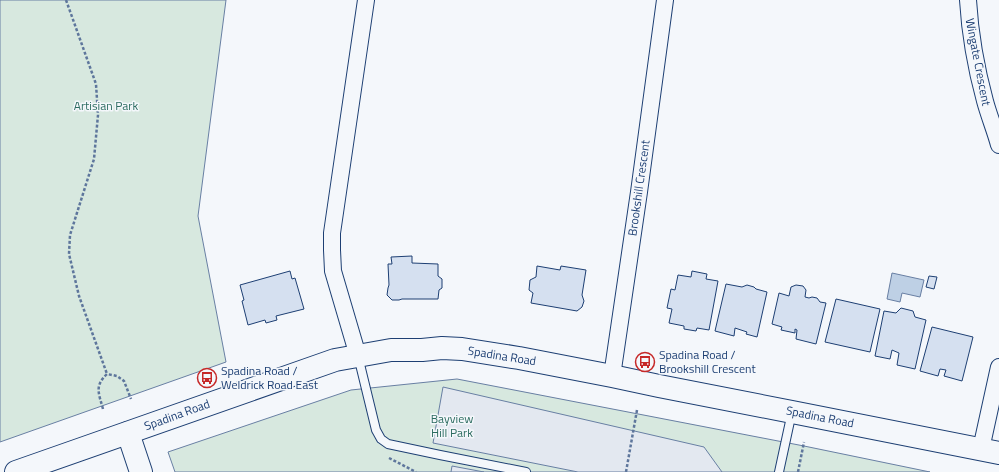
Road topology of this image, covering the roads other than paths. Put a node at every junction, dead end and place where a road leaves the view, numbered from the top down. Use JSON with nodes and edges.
{"nodes":[{"id":1,"x":366,"y":0,"type":"edge"},
{"id":2,"x":665,"y":0,"type":"edge"},
{"id":3,"x":968,"y":0,"type":"edge"},
{"id":4,"x":999,"y":145,"type":"edge"},
{"id":5,"x":358,"y":356,"type":"junction"},
{"id":6,"x":999,"y":366,"type":"edge"},
{"id":7,"x":612,"y":376,"type":"junction"},
{"id":8,"x":792,"y":412,"type":"junction"},
{"id":9,"x":128,"y":433,"type":"junction"},
{"id":10,"x":990,"y":451,"type":"edge"},
{"id":11,"x":16,"y":472,"type":"edge"},
{"id":12,"x":141,"y":472,"type":"edge"},
{"id":13,"x":526,"y":472,"type":"edge"},
{"id":14,"x":779,"y":472,"type":"edge"}],
"edges":[{"from":1,"to":5,"type":"street"},
{"from":2,"to":7,"type":"street","name":"Brookshill Crescent"},
{"from":3,"to":4,"type":"street","name":"Wingate Crescent"},
{"from":5,"to":7,"type":"street","name":"Spadina Road"},
{"from":5,"to":9,"type":"street","name":"Spadina Road"},
{"from":5,"to":13,"type":"lane"},
{"from":6,"to":10,"type":"street"},
{"from":7,"to":8,"type":"street","name":"Spadina Road"},
{"from":8,"to":10,"type":"street","name":"Spadina Road"},
{"from":8,"to":14,"type":"lane"},
{"from":9,"to":11,"type":"street","name":"Spadina Road"},
{"from":9,"to":12,"type":"street"}]}
